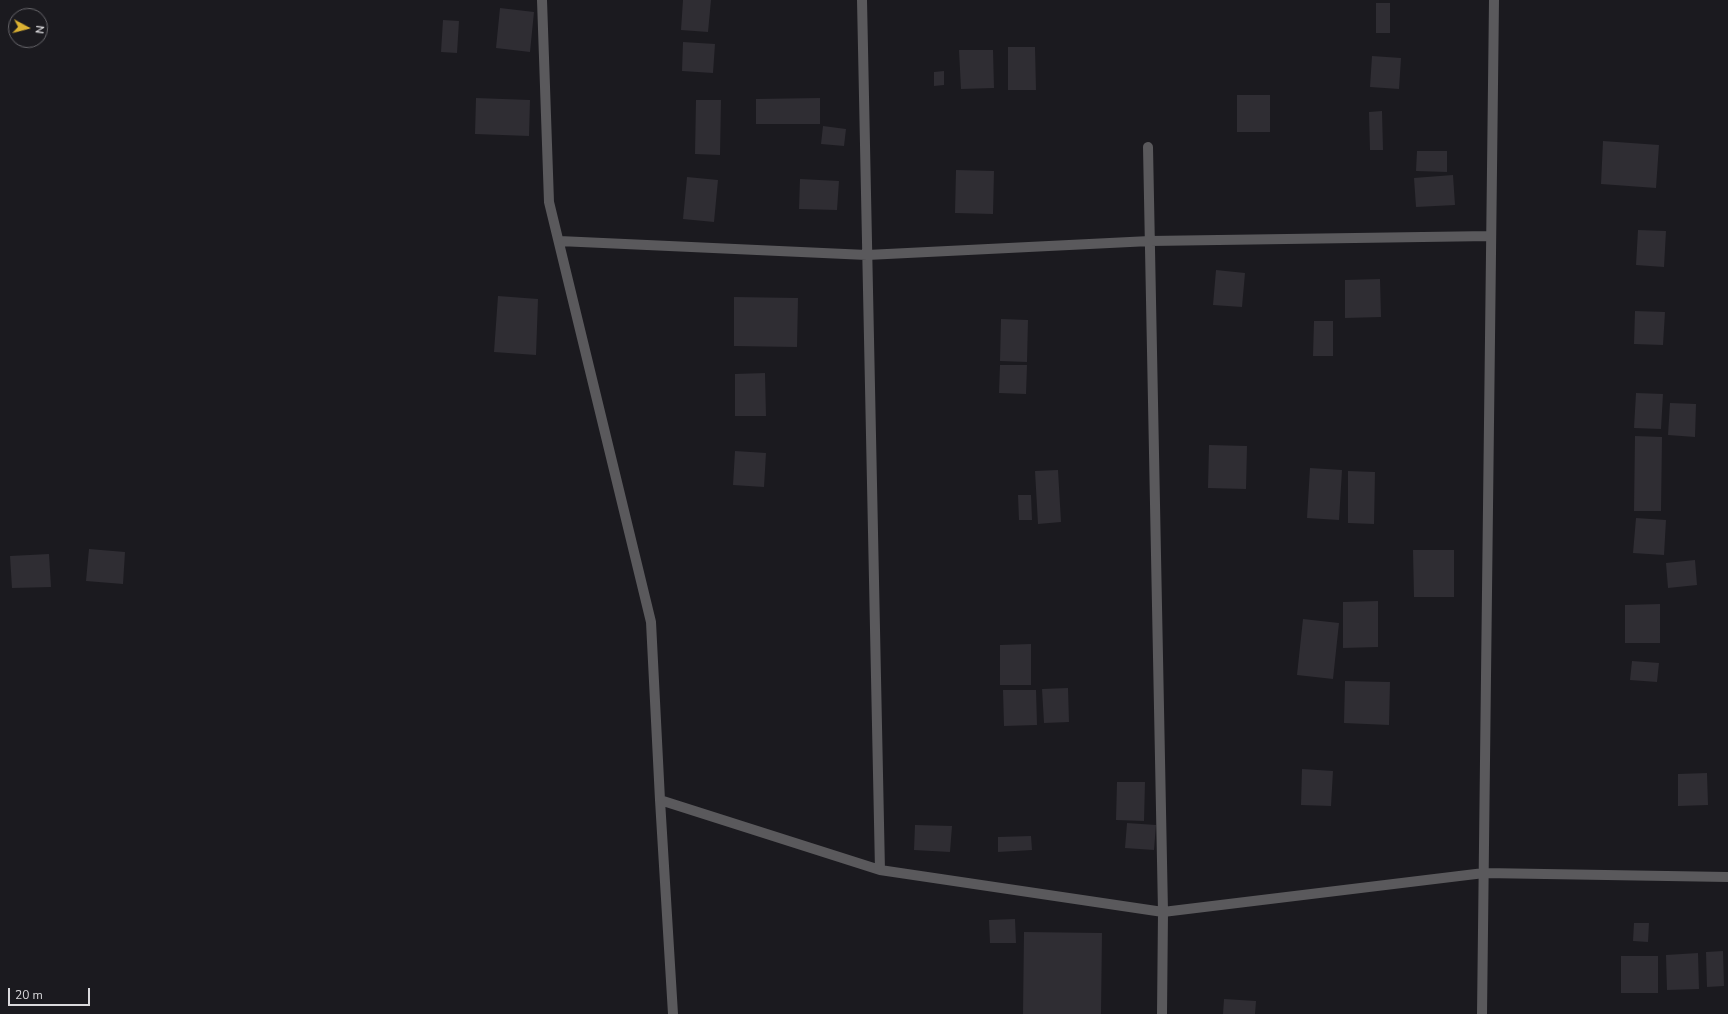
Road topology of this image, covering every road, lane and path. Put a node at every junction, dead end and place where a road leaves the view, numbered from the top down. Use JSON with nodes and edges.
{"nodes":[{"id":1,"x":542,"y":0,"type":"edge"},
{"id":2,"x":862,"y":0,"type":"edge"},
{"id":3,"x":1494,"y":0,"type":"edge"},
{"id":4,"x":1148,"y":147,"type":"dead end"},
{"id":5,"x":1491,"y":236,"type":"junction"},
{"id":6,"x":559,"y":241,"type":"junction"},
{"id":7,"x":1150,"y":241,"type":"junction"},
{"id":8,"x":867,"y":255,"type":"junction"},
{"id":9,"x":660,"y":800,"type":"junction"},
{"id":10,"x":880,"y":870,"type":"junction"},
{"id":11,"x":1484,"y":874,"type":"junction"},
{"id":12,"x":1728,"y":877,"type":"edge"},
{"id":13,"x":1163,"y":912,"type":"junction"},
{"id":14,"x":673,"y":1014,"type":"edge"},
{"id":15,"x":1162,"y":1014,"type":"edge"},
{"id":16,"x":1482,"y":1014,"type":"edge"}],
"edges":[{"from":1,"to":6,"type":"street"},
{"from":2,"to":8,"type":"street"},
{"from":3,"to":5,"type":"street"},
{"from":4,"to":7,"type":"street"},
{"from":5,"to":7,"type":"street"},
{"from":5,"to":11,"type":"street"},
{"from":6,"to":8,"type":"street"},
{"from":6,"to":9,"type":"street"},
{"from":7,"to":8,"type":"street"},
{"from":7,"to":13,"type":"street"},
{"from":8,"to":10,"type":"street"},
{"from":9,"to":10,"type":"street"},
{"from":9,"to":14,"type":"street"},
{"from":10,"to":13,"type":"street"},
{"from":11,"to":12,"type":"street"},
{"from":11,"to":13,"type":"street"},
{"from":11,"to":16,"type":"street"},
{"from":13,"to":15,"type":"street"}]}
